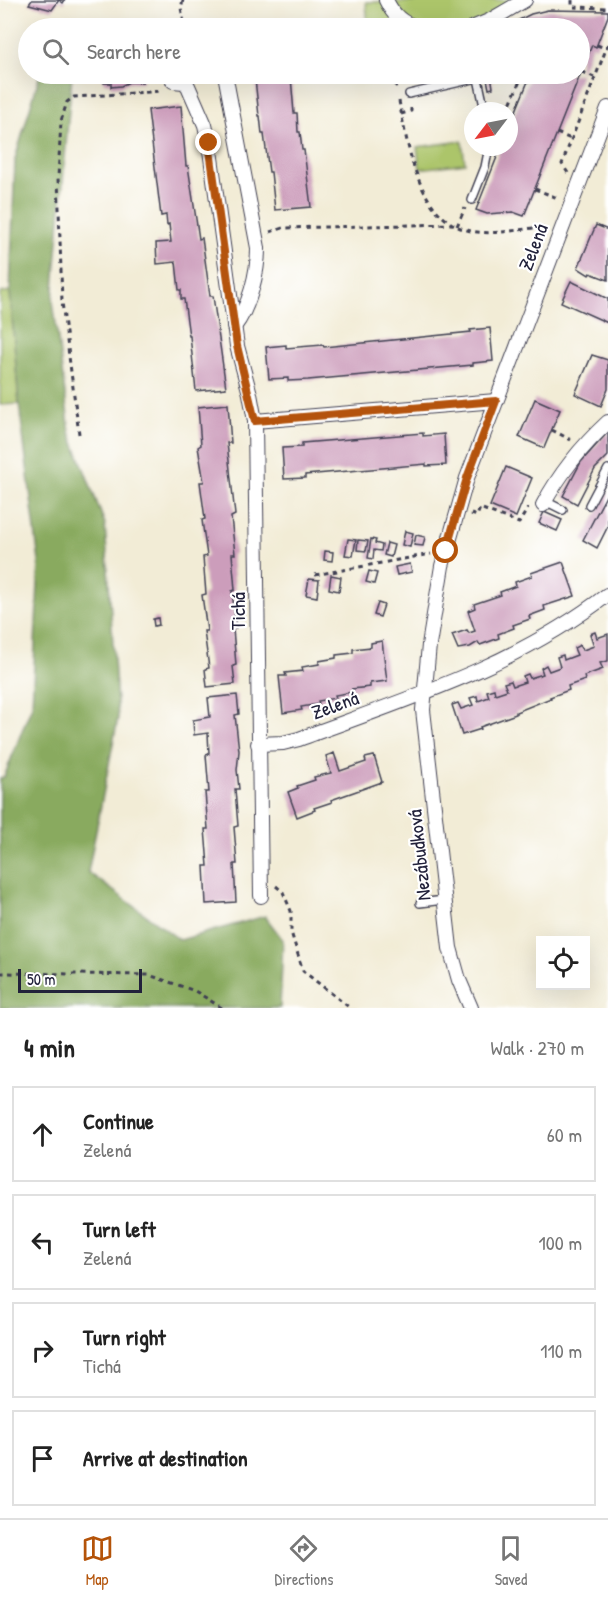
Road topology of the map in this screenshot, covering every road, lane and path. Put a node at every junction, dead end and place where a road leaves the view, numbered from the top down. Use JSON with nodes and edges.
{"nodes":[{"id":1,"x":183,"y":0,"type":"edge"},
{"id":2,"x":386,"y":0,"type":"edge"},
{"id":3,"x":525,"y":0,"type":"edge"},
{"id":4,"x":572,"y":0,"type":"edge"},
{"id":5,"x":608,"y":8,"type":"edge"},
{"id":6,"x":183,"y":18,"type":"edge"},
{"id":7,"x":398,"y":18,"type":"edge"},
{"id":8,"x":494,"y":18,"type":"edge"},
{"id":9,"x":597,"y":45,"type":"dead end"},
{"id":10,"x":607,"y":46,"type":"edge"},
{"id":11,"x":590,"y":75,"type":"edge"},
{"id":12,"x":594,"y":77,"type":"junction"},
{"id":13,"x":170,"y":84,"type":"edge"},
{"id":14,"x":186,"y":84,"type":"edge"},
{"id":15,"x":227,"y":84,"type":"edge"},
{"id":16,"x":396,"y":84,"type":"edge"},
{"id":17,"x":447,"y":84,"type":"edge"},
{"id":18,"x":479,"y":84,"type":"edge"},
{"id":19,"x":519,"y":84,"type":"edge"},
{"id":20,"x":410,"y":94,"type":"dead end"},
{"id":21,"x":482,"y":102,"type":"edge"},
{"id":22,"x":511,"y":102,"type":"edge"},
{"id":23,"x":608,"y":108,"type":"edge"},
{"id":24,"x":557,"y":133,"type":"dead end"},
{"id":25,"x":571,"y":139,"type":"junction"},
{"id":26,"x":487,"y":156,"type":"edge"},
{"id":27,"x":570,"y":177,"type":"dead end"},
{"id":28,"x":535,"y":189,"type":"dead end"},
{"id":29,"x":561,"y":200,"type":"dead end"},
{"id":30,"x":469,"y":202,"type":"joint"},
{"id":31,"x":455,"y":225,"type":"junction"},
{"id":32,"x":551,"y":227,"type":"dead end"},
{"id":33,"x":256,"y":241,"type":"junction"},
{"id":34,"x":234,"y":327,"type":"junction"},
{"id":35,"x":496,"y":401,"type":"junction"},
{"id":36,"x":255,"y":421,"type":"junction"},
{"id":37,"x":608,"y":422,"type":"edge"},
{"id":38,"x":552,"y":430,"type":"dead end"},
{"id":39,"x":79,"y":434,"type":"dead end"},
{"id":40,"x":567,"y":438,"type":"dead end"},
{"id":41,"x":608,"y":469,"type":"edge"},
{"id":42,"x":540,"y":503,"type":"junction"},
{"id":43,"x":589,"y":505,"type":"dead end"},
{"id":44,"x":563,"y":510,"type":"dead end"},
{"id":45,"x":469,"y":513,"type":"dead end"},
{"id":46,"x":446,"y":551,"type":"junction"},
{"id":47,"x":315,"y":575,"type":"dead end"},
{"id":48,"x":607,"y":595,"type":"edge"},
{"id":49,"x":424,"y":693,"type":"junction"},
{"id":50,"x":258,"y":744,"type":"junction"},
{"id":51,"x":261,"y":875,"type":"junction"},
{"id":52,"x":261,"y":896,"type":"dead end"},
{"id":53,"x":444,"y":900,"type":"junction"},
{"id":54,"x":420,"y":903,"type":"dead end"},
{"id":55,"x":0,"y":973,"type":"edge"},
{"id":56,"x":222,"y":1008,"type":"edge"},
{"id":57,"x":350,"y":1008,"type":"edge"},
{"id":58,"x":471,"y":1008,"type":"edge"}],
"edges":[{"from":1,"to":6,"type":"path"},
{"from":2,"to":7,"type":"street"},
{"from":3,"to":8,"type":"street"},
{"from":4,"to":5,"type":"path"},
{"from":9,"to":10,"type":"path"},
{"from":10,"to":12,"type":"path"},
{"from":11,"to":12,"type":"path"},
{"from":12,"to":25,"type":"path"},
{"from":13,"to":39,"type":"path"},
{"from":14,"to":34,"type":"street","name":"Tichá"},
{"from":15,"to":33,"type":"street"},
{"from":16,"to":31,"type":"path"},
{"from":17,"to":20,"type":"lane"},
{"from":18,"to":21,"type":"lane"},
{"from":19,"to":22,"type":"path"},
{"from":23,"to":35,"type":"street","name":"Zelená"},
{"from":24,"to":25,"type":"path"},
{"from":25,"to":27,"type":"path"},
{"from":26,"to":30,"type":"lane"},
{"from":28,"to":29,"type":"path"},
{"from":30,"to":31,"type":"path"},
{"from":31,"to":32,"type":"path"},
{"from":31,"to":33,"type":"path"},
{"from":33,"to":34,"type":"street"},
{"from":34,"to":36,"type":"street","name":"Tichá"},
{"from":35,"to":36,"type":"street"},
{"from":35,"to":46,"type":"street","name":"Zelená"},
{"from":36,"to":50,"type":"street","name":"Tichá"},
{"from":37,"to":42,"type":"street"},
{"from":38,"to":40,"type":"path"},
{"from":41,"to":43,"type":"lane"},
{"from":42,"to":44,"type":"lane"},
{"from":42,"to":45,"type":"path"},
{"from":46,"to":47,"type":"path"},
{"from":46,"to":49,"type":"street","name":"Zelená"},
{"from":48,"to":49,"type":"street","name":"Zelená"},
{"from":49,"to":50,"type":"street","name":"Zelená"},
{"from":49,"to":53,"type":"street","name":"Nezábudková"},
{"from":50,"to":51,"type":"street","name":"Tichá"},
{"from":51,"to":52,"type":"street","name":"Tichá"},
{"from":51,"to":57,"type":"path"},
{"from":53,"to":54,"type":"lane"},
{"from":53,"to":58,"type":"street","name":"Nezábudková"},
{"from":55,"to":56,"type":"path"}]}
